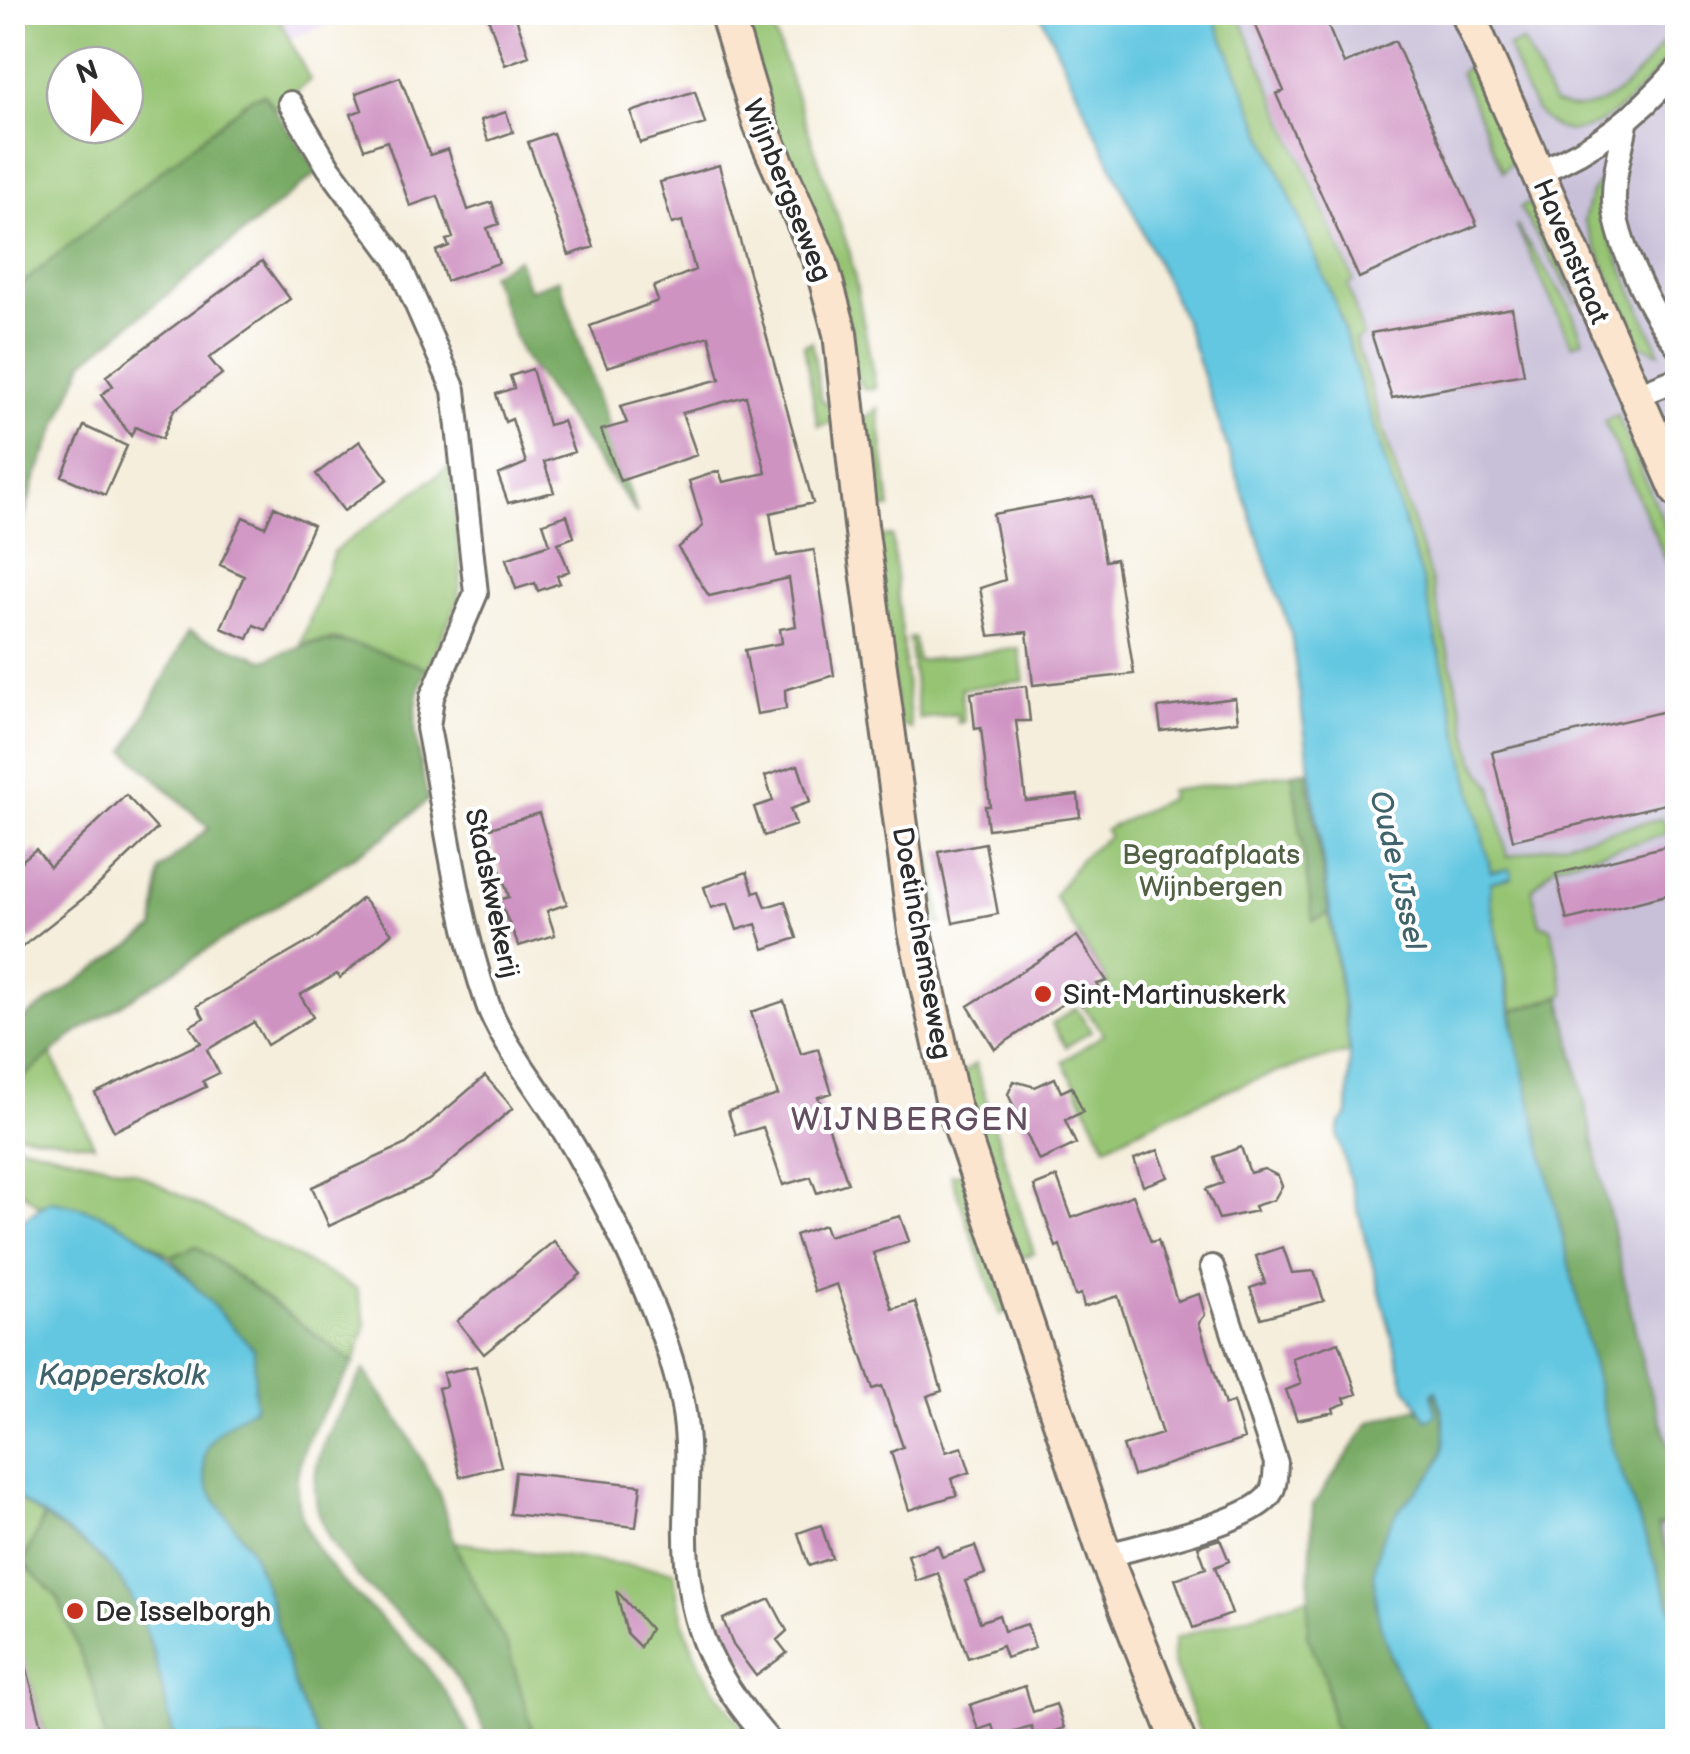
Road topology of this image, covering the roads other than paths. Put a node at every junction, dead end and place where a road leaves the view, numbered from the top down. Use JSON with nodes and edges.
{"nodes":[{"id":1,"x":726,"y":12,"type":"edge"},
{"id":2,"x":1467,"y":12,"type":"edge"},
{"id":3,"x":1678,"y":70,"type":"edge"},
{"id":4,"x":290,"y":102,"type":"dead end"},
{"id":5,"x":1626,"y":124,"type":"junction"},
{"id":6,"x":1538,"y":172,"type":"junction"},
{"id":7,"x":1678,"y":346,"type":"edge"},
{"id":8,"x":1678,"y":380,"type":"edge"},
{"id":9,"x":1635,"y":396,"type":"junction"},
{"id":10,"x":850,"y":428,"type":"joint"},
{"id":11,"x":1678,"y":490,"type":"edge"},
{"id":12,"x":1212,"y":1267,"type":"dead end"},
{"id":13,"x":1105,"y":1556,"type":"junction"},
{"id":14,"x":770,"y":1742,"type":"edge"},
{"id":15,"x":1178,"y":1742,"type":"edge"}],
"edges":[{"from":1,"to":10,"type":"street","name":"Wijnbergseweg"},
{"from":2,"to":6,"type":"street","name":"Havenstraat"},
{"from":3,"to":5,"type":"street"},
{"from":4,"to":14,"type":"street","name":"Stadskwekerij"},
{"from":5,"to":6,"type":"street"},
{"from":5,"to":7,"type":"street"},
{"from":6,"to":9,"type":"street","name":"Havenstraat"},
{"from":8,"to":9,"type":"street"},
{"from":9,"to":11,"type":"street","name":"Havenstraat"},
{"from":10,"to":13,"type":"street","name":"Doetinchemseweg"},
{"from":12,"to":13,"type":"street"},
{"from":13,"to":15,"type":"street","name":"Doetinchemseweg"}]}
